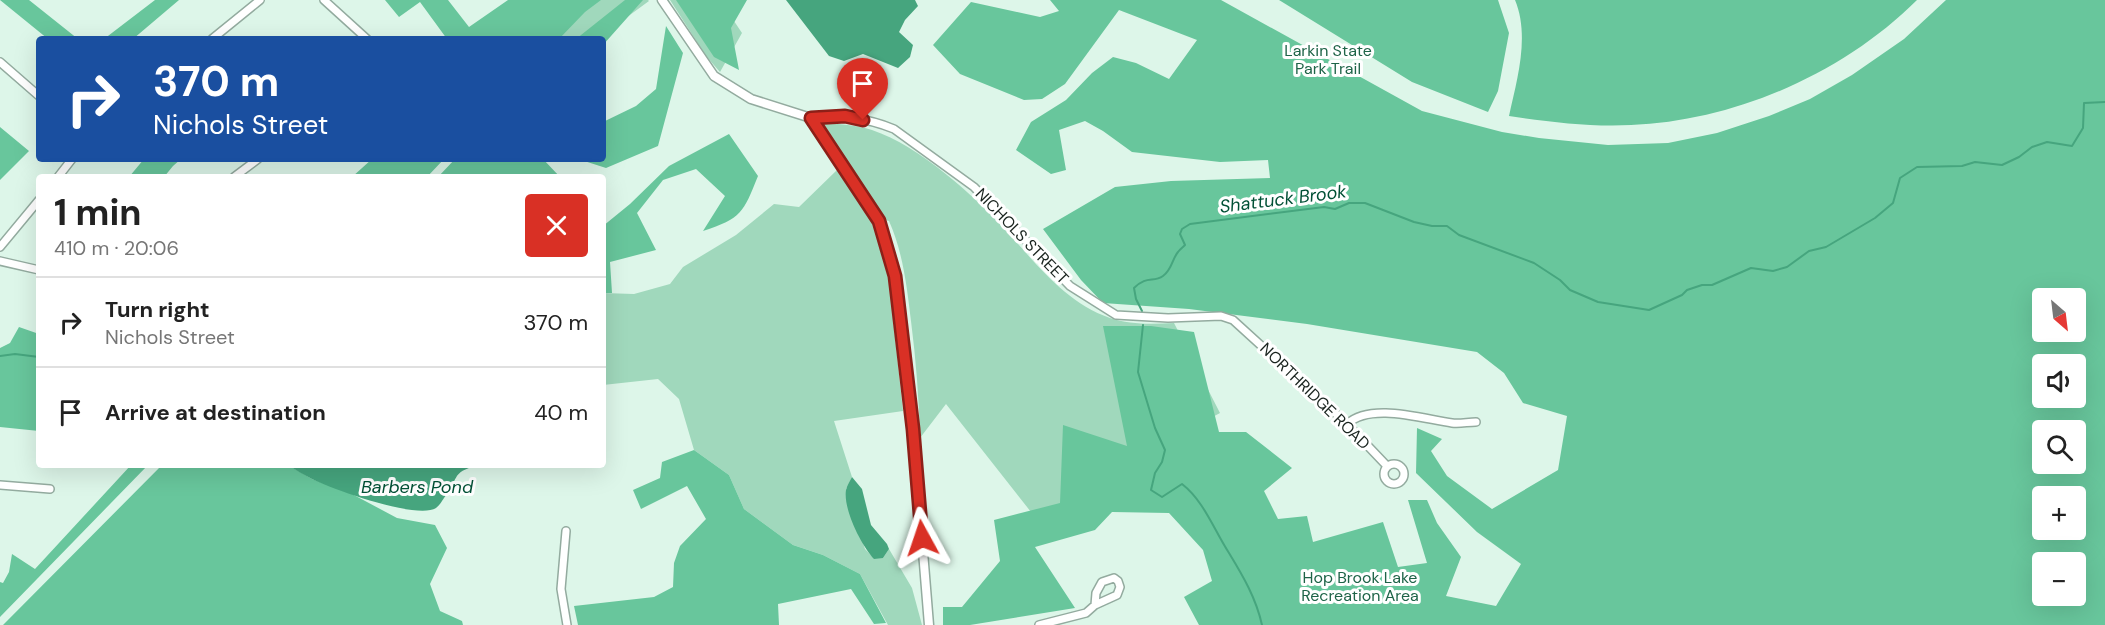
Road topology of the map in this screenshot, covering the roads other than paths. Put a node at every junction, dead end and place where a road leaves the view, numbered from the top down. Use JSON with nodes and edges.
{"nodes":[{"id":1,"x":260,"y":0,"type":"edge"},
{"id":2,"x":324,"y":0,"type":"edge"},
{"id":3,"x":662,"y":0,"type":"edge"},
{"id":4,"x":216,"y":36,"type":"edge"},
{"id":5,"x":364,"y":36,"type":"edge"},
{"id":6,"x":0,"y":62,"type":"edge"},
{"id":7,"x":36,"y":93,"type":"edge"},
{"id":8,"x":811,"y":118,"type":"junction"},
{"id":9,"x":70,"y":162,"type":"edge"},
{"id":10,"x":254,"y":162,"type":"edge"},
{"id":11,"x":60,"y":174,"type":"edge"},
{"id":12,"x":238,"y":174,"type":"edge"},
{"id":13,"x":36,"y":204,"type":"edge"},
{"id":14,"x":0,"y":248,"type":"edge"},
{"id":15,"x":0,"y":261,"type":"edge"},
{"id":16,"x":36,"y":269,"type":"edge"},
{"id":17,"x":1242,"y":326,"type":"joint"},
{"id":18,"x":1476,"y":422,"type":"dead end"},
{"id":19,"x":1347,"y":424,"type":"junction"},
{"id":20,"x":1387,"y":466,"type":"dead end"},
{"id":21,"x":0,"y":485,"type":"edge"},
{"id":22,"x":50,"y":489,"type":"dead end"},
{"id":23,"x":566,"y":531,"type":"dead end"},
{"id":24,"x":1095,"y":605,"type":"dead end"},
{"id":25,"x":567,"y":625,"type":"edge"},
{"id":26,"x":930,"y":625,"type":"edge"},
{"id":27,"x":1039,"y":625,"type":"edge"}],
"edges":[{"from":1,"to":4,"type":"street"},
{"from":2,"to":5,"type":"street"},
{"from":3,"to":8,"type":"street"},
{"from":6,"to":7,"type":"street"},
{"from":8,"to":17,"type":"street","name":"NICHOLS STREET"},
{"from":8,"to":26,"type":"street"},
{"from":9,"to":11,"type":"street"},
{"from":10,"to":12,"type":"street"},
{"from":13,"to":14,"type":"street"},
{"from":15,"to":16,"type":"street"},
{"from":17,"to":19,"type":"street","name":"NORTHRIDGE ROAD"},
{"from":18,"to":19,"type":"street"},
{"from":19,"to":20,"type":"street","name":"NORTHRIDGE ROAD"},
{"from":21,"to":22,"type":"street"},
{"from":23,"to":25,"type":"street"},
{"from":24,"to":27,"type":"street"}]}
